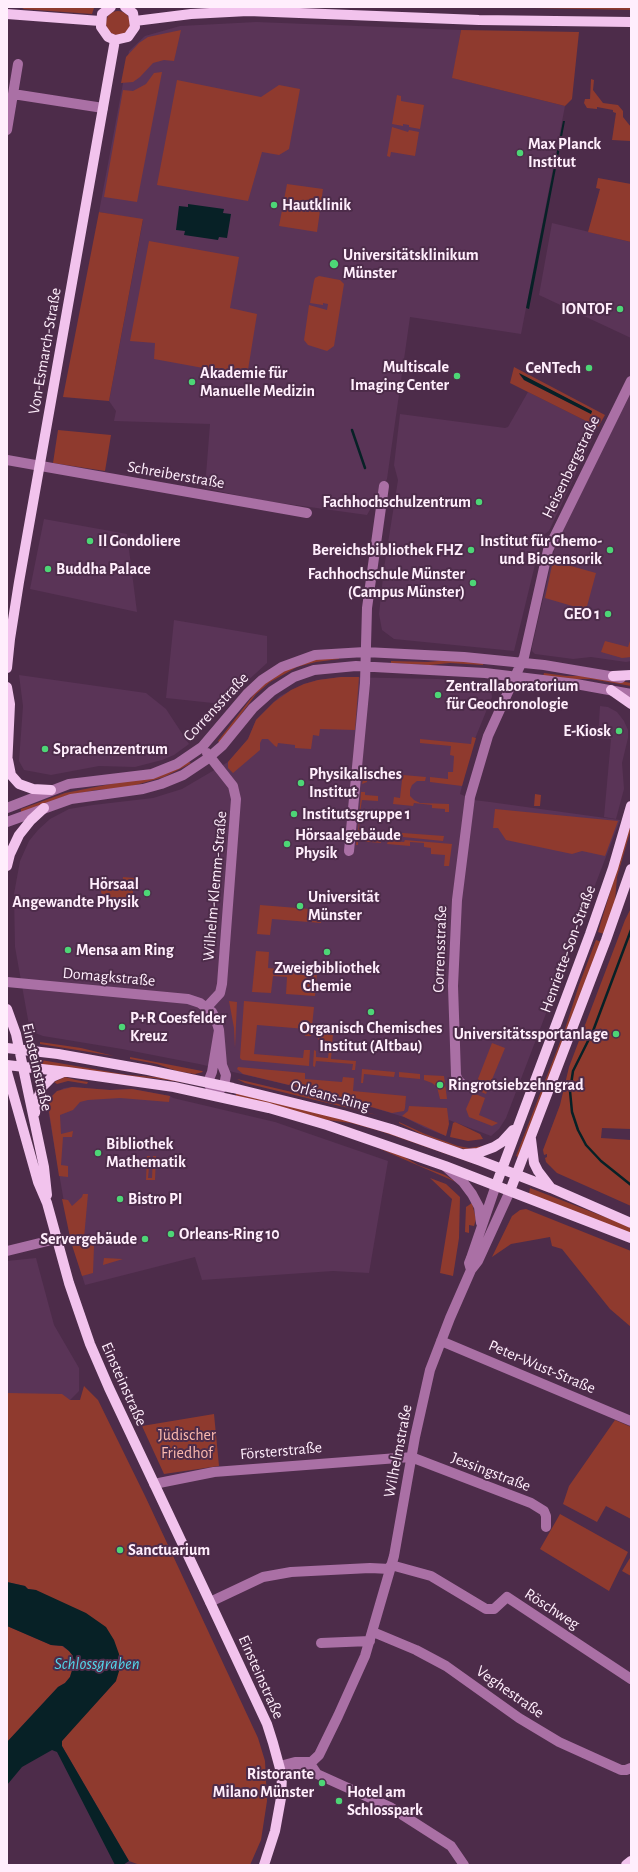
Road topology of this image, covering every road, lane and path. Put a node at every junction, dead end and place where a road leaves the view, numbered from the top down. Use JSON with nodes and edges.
{"nodes":[{"id":1,"x":111,"y":7,"type":"edge"},
{"id":2,"x":125,"y":7,"type":"edge"},
{"id":3,"x":7,"y":14,"type":"edge"},
{"id":4,"x":100,"y":21,"type":"junction"},
{"id":5,"x":135,"y":21,"type":"junction"},
{"id":6,"x":631,"y":22,"type":"edge"},
{"id":7,"x":115,"y":40,"type":"junction"},
{"id":8,"x":18,"y":64,"type":"dead end"},
{"id":9,"x":14,"y":94,"type":"junction"},
{"id":10,"x":103,"y":108,"type":"junction"},
{"id":11,"x":7,"y":130,"type":"edge"},
{"id":12,"x":631,"y":381,"type":"edge"},
{"id":13,"x":7,"y":460,"type":"edge"},
{"id":14,"x":40,"y":466,"type":"junction"},
{"id":15,"x":384,"y":486,"type":"dead end"},
{"id":16,"x":307,"y":513,"type":"dead end"},
{"id":17,"x":365,"y":652,"type":"junction"},
{"id":18,"x":522,"y":662,"type":"junction"},
{"id":19,"x":365,"y":667,"type":"junction"},
{"id":20,"x":7,"y":668,"type":"edge"},
{"id":21,"x":631,"y":675,"type":"edge"},
{"id":22,"x":516,"y":676,"type":"junction"},
{"id":23,"x":613,"y":676,"type":"junction"},
{"id":24,"x":631,"y":679,"type":"edge"},
{"id":25,"x":7,"y":686,"type":"edge"},
{"id":26,"x":611,"y":690,"type":"junction"},
{"id":27,"x":631,"y":694,"type":"edge"},
{"id":28,"x":631,"y":704,"type":"edge"},
{"id":29,"x":202,"y":746,"type":"junction"},
{"id":30,"x":210,"y":757,"type":"junction"},
{"id":31,"x":7,"y":763,"type":"edge"},
{"id":32,"x":51,"y":790,"type":"junction"},
{"id":33,"x":631,"y":806,"type":"edge"},
{"id":34,"x":7,"y":808,"type":"edge"},
{"id":35,"x":44,"y":808,"type":"junction"},
{"id":36,"x":7,"y":822,"type":"edge"},
{"id":37,"x":349,"y":851,"type":"dead end"},
{"id":38,"x":7,"y":866,"type":"edge"},
{"id":39,"x":631,"y":869,"type":"edge"},
{"id":40,"x":7,"y":982,"type":"edge"},
{"id":41,"x":207,"y":1007,"type":"junction"},
{"id":42,"x":7,"y":1010,"type":"edge"},
{"id":43,"x":218,"y":1030,"type":"junction"},
{"id":44,"x":7,"y":1048,"type":"edge"},
{"id":45,"x":19,"y":1049,"type":"junction"},
{"id":46,"x":7,"y":1065,"type":"edge"},
{"id":47,"x":23,"y":1067,"type":"junction"},
{"id":48,"x":7,"y":1072,"type":"edge"},
{"id":49,"x":68,"y":1072,"type":"junction"},
{"id":50,"x":225,"y":1081,"type":"junction"},
{"id":51,"x":208,"y":1082,"type":"junction"},
{"id":52,"x":464,"y":1086,"type":"dead end"},
{"id":53,"x":214,"y":1095,"type":"junction"},
{"id":54,"x":518,"y":1124,"type":"junction"},
{"id":55,"x":36,"y":1127,"type":"junction"},
{"id":56,"x":530,"y":1135,"type":"junction"},
{"id":57,"x":464,"y":1154,"type":"junction"},
{"id":58,"x":445,"y":1166,"type":"junction"},
{"id":59,"x":501,"y":1169,"type":"junction"},
{"id":60,"x":516,"y":1174,"type":"junction"},
{"id":61,"x":496,"y":1185,"type":"junction"},
{"id":62,"x":551,"y":1188,"type":"junction"},
{"id":63,"x":510,"y":1191,"type":"junction"},
{"id":64,"x":47,"y":1204,"type":"junction"},
{"id":65,"x":631,"y":1223,"type":"edge"},
{"id":66,"x":481,"y":1227,"type":"junction"},
{"id":67,"x":56,"y":1238,"type":"junction"},
{"id":68,"x":631,"y":1238,"type":"edge"},
{"id":69,"x":7,"y":1251,"type":"edge"},
{"id":70,"x":471,"y":1270,"type":"junction"},
{"id":71,"x":441,"y":1342,"type":"junction"},
{"id":72,"x":631,"y":1421,"type":"edge"},
{"id":73,"x":411,"y":1457,"type":"junction"},
{"id":74,"x":154,"y":1484,"type":"junction"},
{"id":75,"x":546,"y":1527,"type":"dead end"},
{"id":76,"x":390,"y":1567,"type":"junction"},
{"id":77,"x":210,"y":1602,"type":"junction"},
{"id":78,"x":371,"y":1636,"type":"junction"},
{"id":79,"x":321,"y":1643,"type":"dead end"},
{"id":80,"x":631,"y":1679,"type":"edge"},
{"id":81,"x":309,"y":1762,"type":"junction"},
{"id":82,"x":631,"y":1768,"type":"edge"},
{"id":83,"x":281,"y":1771,"type":"junction"},
{"id":84,"x":631,"y":1861,"type":"edge"},
{"id":85,"x":264,"y":1865,"type":"edge"},
{"id":86,"x":464,"y":1865,"type":"edge"},
{"id":87,"x":626,"y":1865,"type":"edge"}],
"edges":[{"from":1,"to":4,"type":"main road"},
{"from":2,"to":5,"type":"main road"},
{"from":3,"to":4,"type":"main road"},
{"from":4,"to":7,"type":"main road"},
{"from":5,"to":6,"type":"main road"},
{"from":5,"to":7,"type":"main road"},
{"from":7,"to":10,"type":"main road","name":"Von-Esmarch-Straße"},
{"from":8,"to":9,"type":"street"},
{"from":9,"to":10,"type":"street"},
{"from":9,"to":11,"type":"street"},
{"from":10,"to":14,"type":"main road","name":"Von-Esmarch-Straße"},
{"from":12,"to":18,"type":"street","name":"Heisenbergstraße"},
{"from":13,"to":14,"type":"street","name":"Schreiberstraße"},
{"from":14,"to":16,"type":"street","name":"Schreiberstraße"},
{"from":14,"to":20,"type":"main road","name":"Von-Esmarch-Straße"},
{"from":15,"to":17,"type":"street"},
{"from":17,"to":18,"type":"street","name":"Corrensstraße"},
{"from":17,"to":19,"type":"street"},
{"from":17,"to":29,"type":"street","name":"Corrensstraße"},
{"from":18,"to":22,"type":"street","name":"Corrensstraße"},
{"from":18,"to":23,"type":"street","name":"Corrensstraße"},
{"from":19,"to":22,"type":"street","name":"Corrensstraße"},
{"from":19,"to":30,"type":"street","name":"Corrensstraße"},
{"from":19,"to":37,"type":"street"},
{"from":21,"to":23,"type":"main road"},
{"from":22,"to":26,"type":"street","name":"Corrensstraße"},
{"from":22,"to":52,"type":"street","name":"Corrensstraße"},
{"from":23,"to":24,"type":"street","name":"Corrensstraße"},
{"from":25,"to":31,"type":"main road"},
{"from":26,"to":27,"type":"street","name":"Corrensstraße"},
{"from":26,"to":28,"type":"main road"},
{"from":29,"to":30,"type":"street","name":"Wilhelm-Klemm-Straße"},
{"from":29,"to":32,"type":"street","name":"Corrensstraße"},
{"from":30,"to":35,"type":"street","name":"Corrensstraße"},
{"from":30,"to":41,"type":"street","name":"Wilhelm-Klemm-Straße"},
{"from":31,"to":32,"type":"main road"},
{"from":32,"to":34,"type":"street","name":"Corrensstraße"},
{"from":33,"to":54,"type":"main road","name":"Henriette-Son-Straße"},
{"from":35,"to":36,"type":"street","name":"Corrensstraße"},
{"from":35,"to":38,"type":"main road"},
{"from":39,"to":56,"type":"main road","name":"Henriette-Son-Straße"},
{"from":40,"to":41,"type":"street","name":"Domagkstraße"},
{"from":41,"to":43,"type":"street"},
{"from":42,"to":45,"type":"main road","name":"Einsteinstraße"},
{"from":43,"to":50,"type":"street"},
{"from":43,"to":51,"type":"street"},
{"from":44,"to":45,"type":"main road","name":"Orléans-Ring"},
{"from":45,"to":47,"type":"main road","name":"Einsteinstraße"},
{"from":45,"to":51,"type":"main road","name":"Orléans-Ring"},
{"from":46,"to":47,"type":"main road","name":"Orléans-Ring"},
{"from":47,"to":49,"type":"main road","name":"Orléans-Ring"},
{"from":47,"to":55,"type":"main road","name":"Einsteinstraße"},
{"from":48,"to":64,"type":"main road","name":"Einsteinstraße"},
{"from":49,"to":53,"type":"main road","name":"Orléans-Ring"},
{"from":49,"to":55,"type":"main road"},
{"from":50,"to":51,"type":"main road","name":"Orléans-Ring"},
{"from":50,"to":53,"type":"street"},
{"from":50,"to":57,"type":"main road","name":"Orléans-Ring"},
{"from":51,"to":53,"type":"street"},
{"from":53,"to":58,"type":"main road","name":"Orléans-Ring"},
{"from":54,"to":57,"type":"main road"},
{"from":54,"to":59,"type":"main road","name":"Henriette-Son-Straße"},
{"from":55,"to":64,"type":"main road","name":"Einsteinstraße"},
{"from":56,"to":60,"type":"main road","name":"Henriette-Son-Straße"},
{"from":56,"to":62,"type":"main road"},
{"from":57,"to":59,"type":"main road","name":"Orléans-Ring"},
{"from":58,"to":61,"type":"main road","name":"Orléans-Ring"},
{"from":58,"to":66,"type":"street","name":"Wilhelmstraße"},
{"from":59,"to":60,"type":"main road","name":"Orléans-Ring"},
{"from":59,"to":61,"type":"main road","name":"Henriette-Son-Straße"},
{"from":60,"to":62,"type":"main road","name":"Orléans-Ring"},
{"from":60,"to":63,"type":"main road","name":"Wilhelmstraße"},
{"from":61,"to":63,"type":"main road","name":"Orléans-Ring"},
{"from":61,"to":66,"type":"street","name":"Wilhelmstraße"},
{"from":62,"to":65,"type":"main road","name":"Orléans-Ring"},
{"from":63,"to":68,"type":"main road","name":"Orléans-Ring"},
{"from":63,"to":70,"type":"street","name":"Wilhelmstraße"},
{"from":64,"to":67,"type":"main road","name":"Einsteinstraße"},
{"from":66,"to":70,"type":"street","name":"Wilhelmstraße"},
{"from":67,"to":69,"type":"street"},
{"from":67,"to":74,"type":"main road","name":"Einsteinstraße"},
{"from":70,"to":71,"type":"street","name":"Wilhelmstraße"},
{"from":71,"to":72,"type":"street","name":"Peter-Wust-Straße"},
{"from":71,"to":73,"type":"street","name":"Wilhelmstraße"},
{"from":73,"to":74,"type":"street","name":"Försterstraße"},
{"from":73,"to":75,"type":"street","name":"Jessingstraße"},
{"from":73,"to":76,"type":"street","name":"Wilhelmstraße"},
{"from":74,"to":77,"type":"main road","name":"Einsteinstraße"},
{"from":76,"to":77,"type":"street"},
{"from":76,"to":78,"type":"street","name":"Wilhelmstraße"},
{"from":76,"to":80,"type":"street","name":"Röschweg"},
{"from":77,"to":83,"type":"main road","name":"Einsteinstraße"},
{"from":78,"to":79,"type":"street"},
{"from":78,"to":81,"type":"street","name":"Wilhelmstraße"},
{"from":78,"to":82,"type":"street","name":"Veghestraße"},
{"from":81,"to":83,"type":"street","name":"Wilhelmstraße"},
{"from":81,"to":86,"type":"street"},
{"from":83,"to":85,"type":"main road"},
{"from":84,"to":87,"type":"main road"}]}
